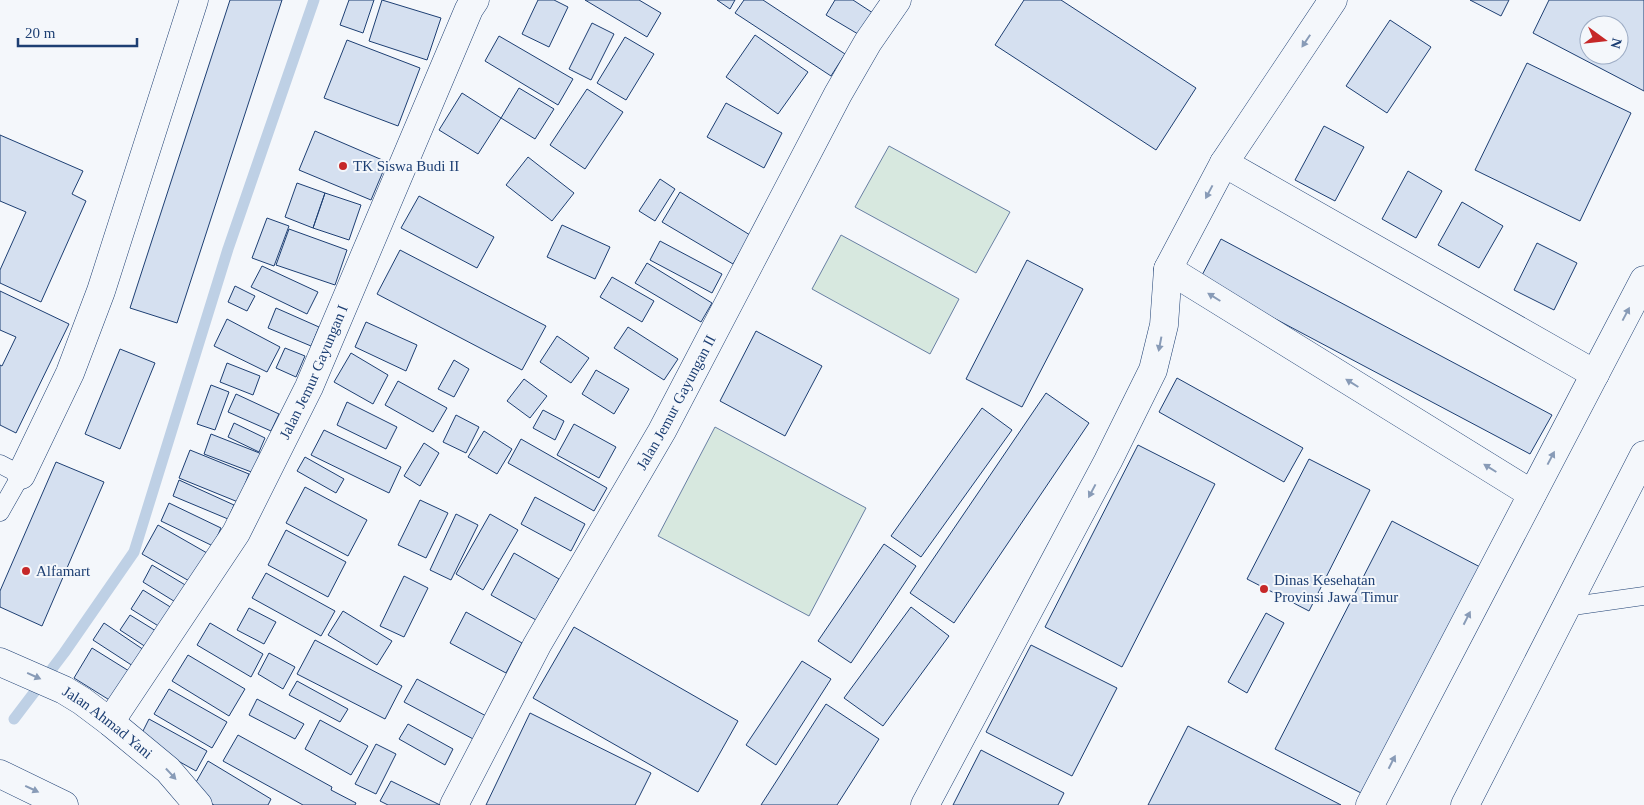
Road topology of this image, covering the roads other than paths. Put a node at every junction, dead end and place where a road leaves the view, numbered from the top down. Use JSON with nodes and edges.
{"nodes":[{"id":1,"x":194,"y":0,"type":"edge"},
{"id":2,"x":475,"y":0,"type":"edge"},
{"id":3,"x":897,"y":0,"type":"edge"},
{"id":4,"x":1333,"y":0,"type":"edge"},
{"id":5,"x":1224,"y":163,"type":"junction"},
{"id":6,"x":1168,"y":269,"type":"junction"},
{"id":7,"x":1644,"y":280,"type":"edge"},
{"id":8,"x":1595,"y":374,"type":"junction"},
{"id":9,"x":1644,"y":455,"type":"edge"},
{"id":10,"x":10,"y":470,"type":"edge"},
{"id":11,"x":1532,"y":494,"type":"junction"},
{"id":12,"x":0,"y":512,"type":"edge"},
{"id":13,"x":1644,"y":596,"type":"edge"},
{"id":14,"x":1566,"y":607,"type":"junction"},
{"id":15,"x":2,"y":662,"type":"edge"},
{"id":16,"x":110,"y":722,"type":"junction"},
{"id":17,"x":0,"y":774,"type":"edge"},
{"id":18,"x":64,"y":805,"type":"edge"},
{"id":19,"x":198,"y":805,"type":"edge"},
{"id":20,"x":454,"y":805,"type":"edge"},
{"id":21,"x":925,"y":805,"type":"edge"},
{"id":22,"x":1370,"y":805,"type":"edge"},
{"id":23,"x":1465,"y":805,"type":"edge"}],
"edges":[{"from":1,"to":10,"type":"main road"},
{"from":2,"to":16,"type":"main road","name":"Jalan Jemur Gayungan I"},
{"from":3,"to":20,"type":"main road","name":"Jalan Jemur Gayungan II"},
{"from":4,"to":5,"type":"main road","one_way":true},
{"from":5,"to":6,"type":"main road","one_way":true},
{"from":5,"to":8,"type":"main road"},
{"from":11,"to":6,"type":"main road","one_way":true},
{"from":6,"to":21,"type":"main road","one_way":true},
{"from":8,"to":7,"type":"main road","one_way":true},
{"from":11,"to":8,"type":"main road","one_way":true},
{"from":9,"to":14,"type":"main road"},
{"from":10,"to":12,"type":"lane"},
{"from":22,"to":11,"type":"main road","one_way":true},
{"from":13,"to":14,"type":"lane"},
{"from":14,"to":23,"type":"main road"},
{"from":15,"to":16,"type":"main road","name":"Jalan Ahmad Yani","one_way":true},
{"from":16,"to":19,"type":"main road","name":"Jalan Ahmad Yani","one_way":true},
{"from":17,"to":18,"type":"main road","one_way":true}]}
